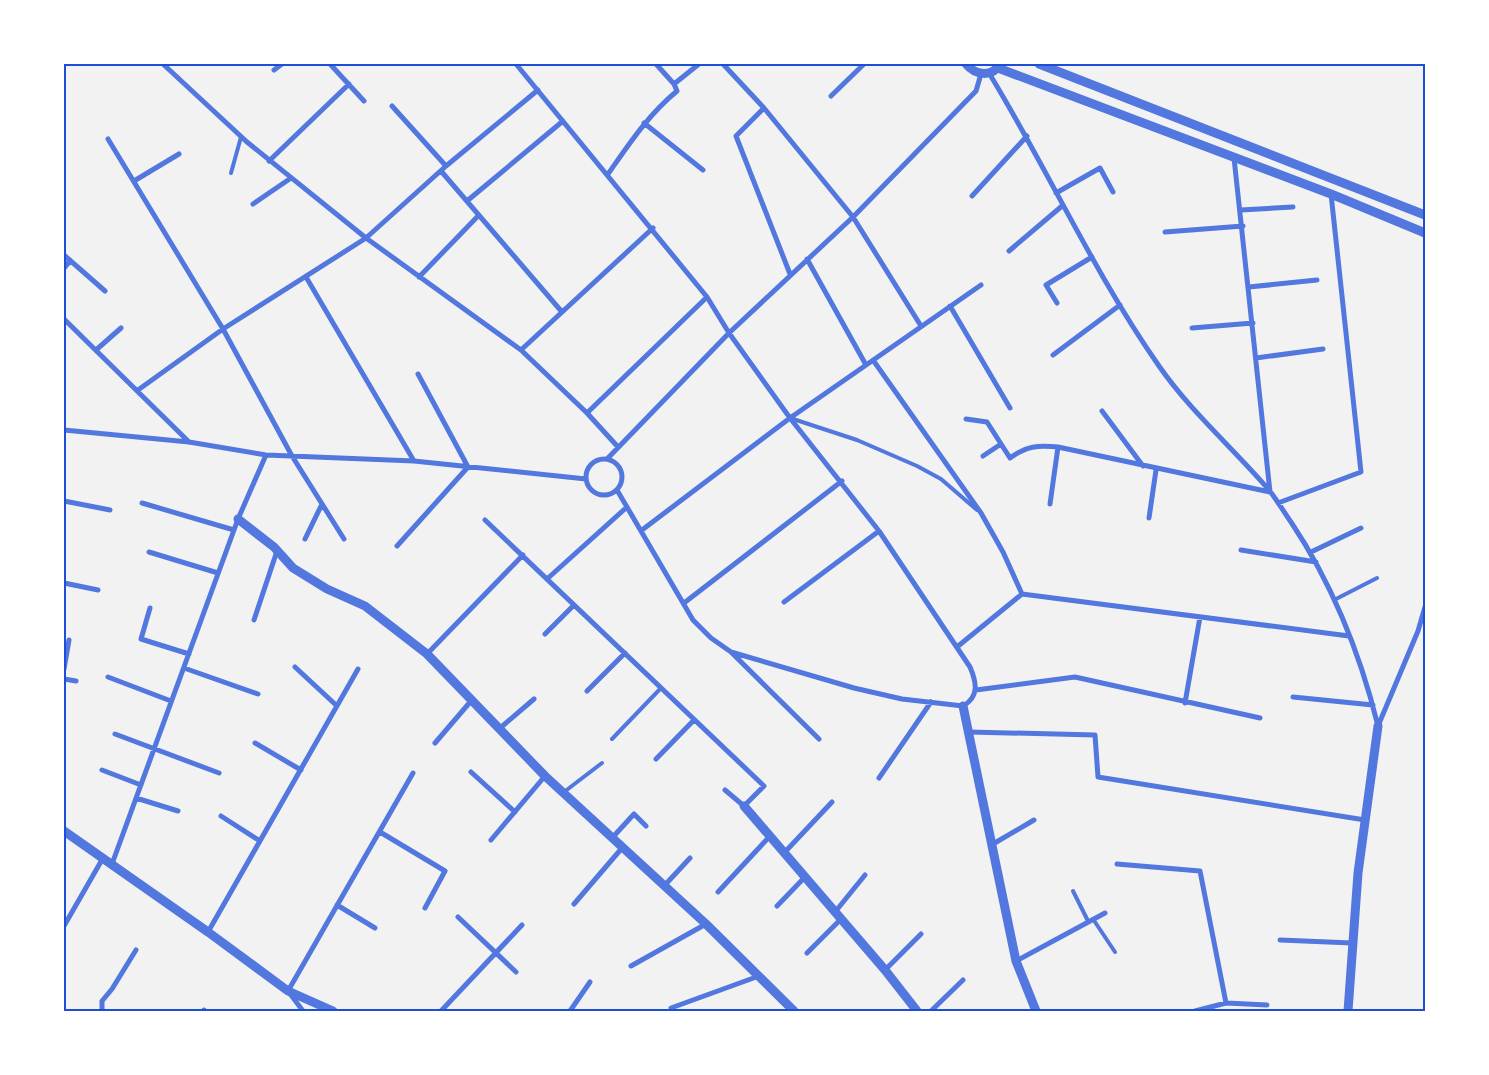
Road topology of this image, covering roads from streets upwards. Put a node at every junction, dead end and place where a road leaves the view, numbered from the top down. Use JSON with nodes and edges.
{"nodes":[{"id":1,"x":163,"y":64,"type":"edge"},
{"id":2,"x":282,"y":64,"type":"edge"},
{"id":3,"x":330,"y":64,"type":"edge"},
{"id":4,"x":516,"y":64,"type":"edge"},
{"id":5,"x":656,"y":64,"type":"edge"},
{"id":6,"x":699,"y":64,"type":"edge"},
{"id":7,"x":723,"y":64,"type":"edge"},
{"id":8,"x":864,"y":64,"type":"edge"},
{"id":9,"x":966,"y":64,"type":"edge"},
{"id":10,"x":1039,"y":64,"type":"edge"},
{"id":11,"x":999,"y":66,"type":"edge"},
{"id":12,"x":274,"y":70,"type":"dead end"},
{"id":13,"x":985,"y":73,"type":"junction"},
{"id":14,"x":349,"y":84,"type":"junction"},
{"id":15,"x":674,"y":84,"type":"junction"},
{"id":16,"x":538,"y":90,"type":"junction"},
{"id":17,"x":831,"y":96,"type":"dead end"},
{"id":18,"x":364,"y":101,"type":"dead end"},
{"id":19,"x":392,"y":106,"type":"dead end"},
{"id":20,"x":764,"y":108,"type":"junction"},
{"id":21,"x":563,"y":121,"type":"junction"},
{"id":22,"x":644,"y":123,"type":"junction"},
{"id":23,"x":1027,"y":136,"type":"junction"},
{"id":24,"x":108,"y":139,"type":"dead end"},
{"id":25,"x":179,"y":154,"type":"dead end"},
{"id":26,"x":1234,"y":157,"type":"junction"},
{"id":27,"x":269,"y":161,"type":"junction"},
{"id":28,"x":446,"y":166,"type":"junction"},
{"id":29,"x":441,"y":170,"type":"junction"},
{"id":30,"x":703,"y":170,"type":"dead end"},
{"id":31,"x":608,"y":174,"type":"junction"},
{"id":32,"x":291,"y":178,"type":"junction"},
{"id":33,"x":134,"y":181,"type":"junction"},
{"id":34,"x":1113,"y":192,"type":"dead end"},
{"id":35,"x":1056,"y":193,"type":"junction"},
{"id":36,"x":1331,"y":194,"type":"junction"},
{"id":37,"x":972,"y":196,"type":"dead end"},
{"id":38,"x":467,"y":201,"type":"junction"},
{"id":39,"x":253,"y":204,"type":"dead end"},
{"id":40,"x":1062,"y":206,"type":"junction"},
{"id":41,"x":1293,"y":206,"type":"dead end"},
{"id":42,"x":1241,"y":210,"type":"junction"},
{"id":43,"x":479,"y":215,"type":"junction"},
{"id":44,"x":1425,"y":215,"type":"edge"},
{"id":45,"x":853,"y":216,"type":"junction"},
{"id":46,"x":1243,"y":226,"type":"junction"},
{"id":47,"x":653,"y":228,"type":"junction"},
{"id":48,"x":1165,"y":232,"type":"dead end"},
{"id":49,"x":1425,"y":233,"type":"edge"},
{"id":50,"x":366,"y":238,"type":"junction"},
{"id":51,"x":1009,"y":251,"type":"dead end"},
{"id":52,"x":64,"y":255,"type":"edge"},
{"id":53,"x":1092,"y":257,"type":"junction"},
{"id":54,"x":807,"y":259,"type":"junction"},
{"id":55,"x":70,"y":261,"type":"junction"},
{"id":56,"x":64,"y":268,"type":"edge"},
{"id":57,"x":790,"y":274,"type":"junction"},
{"id":58,"x":306,"y":277,"type":"junction"},
{"id":59,"x":419,"y":277,"type":"junction"},
{"id":60,"x":1317,"y":280,"type":"dead end"},
{"id":61,"x":981,"y":285,"type":"dead end"},
{"id":62,"x":1249,"y":287,"type":"junction"},
{"id":63,"x":105,"y":291,"type":"dead end"},
{"id":64,"x":707,"y":296,"type":"junction"},
{"id":65,"x":1057,"y":304,"type":"dead end"},
{"id":66,"x":1120,"y":305,"type":"junction"},
{"id":67,"x":950,"y":306,"type":"junction"},
{"id":68,"x":562,"y":312,"type":"junction"},
{"id":69,"x":64,"y":319,"type":"edge"},
{"id":70,"x":1253,"y":323,"type":"junction"},
{"id":71,"x":922,"y":326,"type":"junction"},
{"id":72,"x":121,"y":328,"type":"dead end"},
{"id":73,"x":1192,"y":328,"type":"dead end"},
{"id":74,"x":223,"y":329,"type":"junction"},
{"id":75,"x":729,"y":333,"type":"junction"},
{"id":76,"x":1324,"y":349,"type":"dead end"},
{"id":77,"x":96,"y":350,"type":"junction"},
{"id":78,"x":521,"y":350,"type":"junction"},
{"id":79,"x":1053,"y":355,"type":"dead end"},
{"id":80,"x":1256,"y":358,"type":"junction"},
{"id":81,"x":874,"y":360,"type":"junction"},
{"id":82,"x":866,"y":364,"type":"junction"},
{"id":83,"x":418,"y":374,"type":"dead end"},
{"id":84,"x":138,"y":390,"type":"junction"},
{"id":85,"x":1010,"y":408,"type":"dead end"},
{"id":86,"x":1102,"y":411,"type":"dead end"},
{"id":87,"x":587,"y":413,"type":"junction"},
{"id":88,"x":790,"y":418,"type":"junction"},
{"id":89,"x":966,"y":419,"type":"dead end"},
{"id":90,"x":64,"y":431,"type":"edge"},
{"id":91,"x":64,"y":438,"type":"edge"},
{"id":92,"x":189,"y":442,"type":"junction"},
{"id":93,"x":1001,"y":444,"type":"junction"},
{"id":94,"x":618,"y":447,"type":"junction"},
{"id":95,"x":1058,"y":447,"type":"junction"},
{"id":96,"x":266,"y":455,"type":"junction"},
{"id":97,"x":292,"y":456,"type":"junction"},
{"id":98,"x":984,"y":456,"type":"dead end"},
{"id":99,"x":607,"y":459,"type":"junction"},
{"id":100,"x":414,"y":461,"type":"junction"},
{"id":101,"x":1143,"y":466,"type":"junction"},
{"id":102,"x":468,"y":467,"type":"junction"},
{"id":103,"x":1156,"y":470,"type":"junction"},
{"id":104,"x":586,"y":479,"type":"junction"},
{"id":105,"x":842,"y":481,"type":"junction"},
{"id":106,"x":617,"y":490,"type":"junction"},
{"id":107,"x":1270,"y":492,"type":"junction"},
{"id":108,"x":64,"y":501,"type":"edge"},
{"id":109,"x":142,"y":503,"type":"dead end"},
{"id":110,"x":1278,"y":503,"type":"junction"},
{"id":111,"x":322,"y":504,"type":"junction"},
{"id":112,"x":1050,"y":504,"type":"dead end"},
{"id":113,"x":627,"y":507,"type":"junction"},
{"id":114,"x":110,"y":510,"type":"dead end"},
{"id":115,"x":1149,"y":518,"type":"dead end"},
{"id":116,"x":238,"y":519,"type":"junction"},
{"id":117,"x":485,"y":520,"type":"dead end"},
{"id":118,"x":1361,"y":528,"type":"dead end"},
{"id":119,"x":234,"y":530,"type":"junction"},
{"id":120,"x":642,"y":530,"type":"junction"},
{"id":121,"x":880,"y":531,"type":"junction"},
{"id":122,"x":305,"y":539,"type":"dead end"},
{"id":123,"x":344,"y":540,"type":"dead end"},
{"id":124,"x":398,"y":546,"type":"dead end"},
{"id":125,"x":1241,"y":550,"type":"dead end"},
{"id":126,"x":277,"y":551,"type":"junction"},
{"id":127,"x":149,"y":552,"type":"dead end"},
{"id":128,"x":1311,"y":552,"type":"junction"},
{"id":129,"x":523,"y":556,"type":"junction"},
{"id":130,"x":1316,"y":562,"type":"junction"},
{"id":131,"x":218,"y":573,"type":"junction"},
{"id":132,"x":547,"y":579,"type":"junction"},
{"id":133,"x":64,"y":583,"type":"edge"},
{"id":134,"x":98,"y":590,"type":"dead end"},
{"id":135,"x":1022,"y":594,"type":"junction"},
{"id":136,"x":784,"y":602,"type":"dead end"},
{"id":137,"x":684,"y":604,"type":"junction"},
{"id":138,"x":574,"y":605,"type":"junction"},
{"id":139,"x":150,"y":608,"type":"dead end"},
{"id":140,"x":1425,"y":608,"type":"edge"},
{"id":141,"x":1200,"y":616,"type":"junction"},
{"id":142,"x":1424,"y":616,"type":"edge"},
{"id":143,"x":254,"y":620,"type":"dead end"},
{"id":144,"x":545,"y":634,"type":"dead end"},
{"id":145,"x":1349,"y":636,"type":"junction"},
{"id":146,"x":69,"y":640,"type":"dead end"},
{"id":147,"x":957,"y":647,"type":"junction"},
{"id":148,"x":731,"y":652,"type":"junction"},
{"id":149,"x":625,"y":653,"type":"junction"},
{"id":150,"x":188,"y":654,"type":"junction"},
{"id":151,"x":427,"y":654,"type":"junction"},
{"id":152,"x":295,"y":667,"type":"dead end"},
{"id":153,"x":184,"y":668,"type":"junction"},
{"id":154,"x":64,"y":669,"type":"edge"},
{"id":155,"x":358,"y":669,"type":"dead end"},
{"id":156,"x":108,"y":677,"type":"dead end"},
{"id":157,"x":64,"y":679,"type":"edge"},
{"id":158,"x":76,"y":681,"type":"dead end"},
{"id":159,"x":976,"y":690,"type":"junction"},
{"id":160,"x":587,"y":692,"type":"dead end"},
{"id":161,"x":258,"y":694,"type":"dead end"},
{"id":162,"x":1293,"y":697,"type":"dead end"},
{"id":163,"x":534,"y":698,"type":"dead end"},
{"id":164,"x":172,"y":701,"type":"junction"},
{"id":165,"x":471,"y":701,"type":"junction"},
{"id":166,"x":932,"y":702,"type":"junction"},
{"id":167,"x":1185,"y":703,"type":"junction"},
{"id":168,"x":1373,"y":705,"type":"junction"},
{"id":169,"x":337,"y":706,"type":"junction"},
{"id":170,"x":963,"y":706,"type":"junction"},
{"id":171,"x":1260,"y":718,"type":"dead end"},
{"id":172,"x":694,"y":720,"type":"junction"},
{"id":173,"x":1378,"y":726,"type":"junction"},
{"id":174,"x":498,"y":729,"type":"junction"},
{"id":175,"x":969,"y":732,"type":"junction"},
{"id":176,"x":115,"y":734,"type":"dead end"},
{"id":177,"x":819,"y":739,"type":"dead end"},
{"id":178,"x":255,"y":743,"type":"dead end"},
{"id":179,"x":435,"y":743,"type":"dead end"},
{"id":180,"x":154,"y":749,"type":"junction"},
{"id":181,"x":656,"y":759,"type":"dead end"},
{"id":182,"x":102,"y":770,"type":"dead end"},
{"id":183,"x":301,"y":770,"type":"junction"},
{"id":184,"x":471,"y":772,"type":"dead end"},
{"id":185,"x":219,"y":773,"type":"dead end"},
{"id":186,"x":413,"y":773,"type":"dead end"},
{"id":187,"x":545,"y":776,"type":"junction"},
{"id":188,"x":879,"y":778,"type":"dead end"},
{"id":189,"x":141,"y":785,"type":"junction"},
{"id":190,"x":725,"y":790,"type":"dead end"},
{"id":191,"x":136,"y":798,"type":"junction"},
{"id":192,"x":832,"y":802,"type":"dead end"},
{"id":193,"x":744,"y":806,"type":"junction"},
{"id":194,"x":178,"y":811,"type":"dead end"},
{"id":195,"x":515,"y":812,"type":"junction"},
{"id":196,"x":221,"y":816,"type":"dead end"},
{"id":197,"x":1034,"y":820,"type":"dead end"},
{"id":198,"x":1365,"y":820,"type":"junction"},
{"id":199,"x":646,"y":826,"type":"dead end"},
{"id":200,"x":64,"y":831,"type":"edge"},
{"id":201,"x":380,"y":832,"type":"junction"},
{"id":202,"x":770,"y":836,"type":"junction"},
{"id":203,"x":612,"y":838,"type":"junction"},
{"id":204,"x":491,"y":840,"type":"dead end"},
{"id":205,"x":260,"y":841,"type":"junction"},
{"id":206,"x":993,"y":844,"type":"junction"},
{"id":207,"x":622,"y":848,"type":"junction"},
{"id":208,"x":784,"y":853,"type":"junction"},
{"id":209,"x":103,"y":858,"type":"junction"},
{"id":210,"x":690,"y":858,"type":"dead end"},
{"id":211,"x":112,"y":864,"type":"junction"},
{"id":212,"x":1118,"y":864,"type":"dead end"},
{"id":213,"x":866,"y":875,"type":"dead end"},
{"id":214,"x":805,"y":877,"type":"junction"},
{"id":215,"x":664,"y":886,"type":"junction"},
{"id":216,"x":718,"y":892,"type":"dead end"},
{"id":217,"x":574,"y":904,"type":"dead end"},
{"id":218,"x":338,"y":906,"type":"junction"},
{"id":219,"x":776,"y":906,"type":"dead end"},
{"id":220,"x":425,"y":908,"type":"dead end"},
{"id":221,"x":1105,"y":913,"type":"dead end"},
{"id":222,"x":838,"y":915,"type":"junction"},
{"id":223,"x":458,"y":917,"type":"dead end"},
{"id":224,"x":706,"y":924,"type":"junction"},
{"id":225,"x":522,"y":925,"type":"dead end"},
{"id":226,"x":64,"y":926,"type":"edge"},
{"id":227,"x":375,"y":928,"type":"dead end"},
{"id":228,"x":208,"y":932,"type":"junction"},
{"id":229,"x":921,"y":934,"type":"dead end"},
{"id":230,"x":1280,"y":940,"type":"dead end"},
{"id":231,"x":1352,"y":943,"type":"junction"},
{"id":232,"x":136,"y":950,"type":"dead end"},
{"id":233,"x":496,"y":952,"type":"junction"},
{"id":234,"x":807,"y":953,"type":"dead end"},
{"id":235,"x":1016,"y":961,"type":"junction"},
{"id":236,"x":631,"y":966,"type":"dead end"},
{"id":237,"x":884,"y":970,"type":"junction"},
{"id":238,"x":516,"y":972,"type":"dead end"},
{"id":239,"x":760,"y":976,"type":"junction"},
{"id":240,"x":963,"y":980,"type":"dead end"},
{"id":241,"x":590,"y":982,"type":"dead end"},
{"id":242,"x":288,"y":991,"type":"junction"},
{"id":243,"x":1226,"y":1003,"type":"junction"},
{"id":244,"x":1267,"y":1005,"type":"dead end"},
{"id":245,"x":671,"y":1008,"type":"dead end"},
{"id":246,"x":571,"y":1010,"type":"edge"},
{"id":247,"x":102,"y":1011,"type":"edge"},
{"id":248,"x":303,"y":1011,"type":"edge"},
{"id":249,"x":333,"y":1011,"type":"edge"},
{"id":250,"x":441,"y":1011,"type":"edge"},
{"id":251,"x":578,"y":1011,"type":"edge"},
{"id":252,"x":794,"y":1011,"type":"edge"},
{"id":253,"x":918,"y":1011,"type":"edge"},
{"id":254,"x":931,"y":1011,"type":"edge"},
{"id":255,"x":1036,"y":1011,"type":"edge"},
{"id":256,"x":1195,"y":1011,"type":"edge"},
{"id":257,"x":1348,"y":1011,"type":"edge"}],
"edges":[{"from":1,"to":27,"type":"street"},
{"from":2,"to":12,"type":"street"},
{"from":3,"to":14,"type":"street"},
{"from":4,"to":16,"type":"street"},
{"from":5,"to":15,"type":"street"},
{"from":6,"to":15,"type":"street"},
{"from":7,"to":20,"type":"street"},
{"from":8,"to":17,"type":"street"},
{"from":9,"to":13,"type":"street"},
{"from":10,"to":44,"type":"street"},
{"from":11,"to":13,"type":"street"},
{"from":11,"to":26,"type":"street"},
{"from":13,"to":23,"type":"street"},
{"from":13,"to":45,"type":"street"},
{"from":14,"to":18,"type":"street"},
{"from":14,"to":27,"type":"street"},
{"from":15,"to":22,"type":"street"},
{"from":16,"to":21,"type":"street"},
{"from":16,"to":28,"type":"street"},
{"from":19,"to":28,"type":"street"},
{"from":20,"to":45,"type":"street"},
{"from":20,"to":57,"type":"street"},
{"from":21,"to":31,"type":"street"},
{"from":21,"to":38,"type":"street"},
{"from":22,"to":30,"type":"street"},
{"from":22,"to":31,"type":"street"},
{"from":23,"to":35,"type":"street"},
{"from":23,"to":37,"type":"street"},
{"from":24,"to":33,"type":"street"},
{"from":25,"to":33,"type":"street"},
{"from":26,"to":36,"type":"street"},
{"from":26,"to":42,"type":"street"},
{"from":27,"to":32,"type":"street"},
{"from":28,"to":29,"type":"street"},
{"from":29,"to":38,"type":"street"},
{"from":29,"to":50,"type":"street"},
{"from":31,"to":47,"type":"street"},
{"from":32,"to":39,"type":"street"},
{"from":32,"to":50,"type":"street"},
{"from":33,"to":74,"type":"street"},
{"from":34,"to":35,"type":"street"},
{"from":35,"to":40,"type":"street"},
{"from":36,"to":49,"type":"street"},
{"from":36,"to":110,"type":"street"},
{"from":38,"to":43,"type":"street"},
{"from":40,"to":51,"type":"street"},
{"from":40,"to":53,"type":"street"},
{"from":41,"to":42,"type":"street"},
{"from":42,"to":46,"type":"street"},
{"from":43,"to":59,"type":"street"},
{"from":43,"to":68,"type":"street"},
{"from":45,"to":54,"type":"street"},
{"from":45,"to":71,"type":"street"},
{"from":46,"to":48,"type":"street"},
{"from":46,"to":62,"type":"street"},
{"from":47,"to":64,"type":"street"},
{"from":47,"to":68,"type":"street"},
{"from":50,"to":58,"type":"street"},
{"from":50,"to":59,"type":"street"},
{"from":52,"to":55,"type":"street"},
{"from":53,"to":65,"type":"street"},
{"from":53,"to":66,"type":"street"},
{"from":54,"to":57,"type":"street"},
{"from":54,"to":82,"type":"street"},
{"from":55,"to":56,"type":"street"},
{"from":55,"to":63,"type":"street"},
{"from":57,"to":75,"type":"street"},
{"from":58,"to":74,"type":"street"},
{"from":58,"to":100,"type":"street"},
{"from":59,"to":78,"type":"street"},
{"from":60,"to":62,"type":"street"},
{"from":61,"to":67,"type":"street"},
{"from":62,"to":70,"type":"street"},
{"from":64,"to":75,"type":"street"},
{"from":64,"to":87,"type":"street"},
{"from":66,"to":79,"type":"street"},
{"from":66,"to":107,"type":"street"},
{"from":67,"to":71,"type":"street"},
{"from":67,"to":85,"type":"street"},
{"from":68,"to":78,"type":"street"},
{"from":69,"to":77,"type":"street"},
{"from":70,"to":73,"type":"street"},
{"from":70,"to":80,"type":"street"},
{"from":71,"to":81,"type":"street"},
{"from":72,"to":77,"type":"street"},
{"from":74,"to":84,"type":"street"},
{"from":74,"to":97,"type":"street"},
{"from":75,"to":88,"type":"street"},
{"from":75,"to":94,"type":"street"},
{"from":76,"to":80,"type":"street"},
{"from":77,"to":84,"type":"street"},
{"from":78,"to":87,"type":"street"},
{"from":80,"to":107,"type":"street"},
{"from":81,"to":82,"type":"street"},
{"from":81,"to":135,"type":"street"},
{"from":82,"to":88,"type":"street"},
{"from":83,"to":102,"type":"street"},
{"from":84,"to":92,"type":"street"},
{"from":86,"to":101,"type":"street"},
{"from":87,"to":94,"type":"street"},
{"from":88,"to":105,"type":"street"},
{"from":88,"to":120,"type":"street"},
{"from":89,"to":93,"type":"street"},
{"from":90,"to":91,"type":"street"},
{"from":90,"to":92,"type":"street"},
{"from":92,"to":96,"type":"street"},
{"from":93,"to":95,"type":"street"},
{"from":93,"to":98,"type":"street"},
{"from":94,"to":99,"type":"street"},
{"from":95,"to":101,"type":"street"},
{"from":95,"to":112,"type":"street"},
{"from":96,"to":97,"type":"street"},
{"from":96,"to":116,"type":"street"},
{"from":97,"to":100,"type":"street"},
{"from":97,"to":111,"type":"street"},
{"from":99,"to":104,"type":"street"},
{"from":99,"to":106,"type":"street"},
{"from":100,"to":102,"type":"street"},
{"from":101,"to":103,"type":"street"},
{"from":102,"to":104,"type":"street"},
{"from":102,"to":124,"type":"street"},
{"from":103,"to":107,"type":"street"},
{"from":103,"to":115,"type":"street"},
{"from":104,"to":106,"type":"street"},
{"from":105,"to":121,"type":"street"},
{"from":105,"to":137,"type":"street"},
{"from":106,"to":113,"type":"street"},
{"from":107,"to":110,"type":"street"},
{"from":108,"to":114,"type":"street"},
{"from":109,"to":119,"type":"street"},
{"from":110,"to":128,"type":"street"},
{"from":111,"to":122,"type":"street"},
{"from":111,"to":123,"type":"street"},
{"from":113,"to":120,"type":"street"},
{"from":113,"to":132,"type":"street"},
{"from":116,"to":119,"type":"street"},
{"from":116,"to":126,"type":"street"},
{"from":117,"to":129,"type":"street"},
{"from":118,"to":128,"type":"street"},
{"from":119,"to":131,"type":"street"},
{"from":120,"to":137,"type":"street"},
{"from":121,"to":136,"type":"street"},
{"from":121,"to":147,"type":"street"},
{"from":125,"to":130,"type":"street"},
{"from":126,"to":143,"type":"street"},
{"from":126,"to":151,"type":"street"},
{"from":127,"to":131,"type":"street"},
{"from":128,"to":130,"type":"street"},
{"from":129,"to":132,"type":"street"},
{"from":129,"to":151,"type":"street"},
{"from":130,"to":145,"type":"street"},
{"from":131,"to":150,"type":"street"},
{"from":132,"to":138,"type":"street"},
{"from":133,"to":134,"type":"street"},
{"from":135,"to":141,"type":"street"},
{"from":135,"to":147,"type":"street"},
{"from":137,"to":148,"type":"street"},
{"from":138,"to":144,"type":"street"},
{"from":138,"to":149,"type":"street"},
{"from":139,"to":150,"type":"street"},
{"from":140,"to":142,"type":"street"},
{"from":141,"to":145,"type":"street"},
{"from":141,"to":167,"type":"street"},
{"from":142,"to":173,"type":"street"},
{"from":145,"to":168,"type":"street"},
{"from":146,"to":154,"type":"street"},
{"from":147,"to":159,"type":"street"},
{"from":148,"to":166,"type":"street"},
{"from":148,"to":177,"type":"street"},
{"from":149,"to":160,"type":"street"},
{"from":149,"to":172,"type":"street"},
{"from":150,"to":153,"type":"street"},
{"from":151,"to":165,"type":"street"},
{"from":152,"to":169,"type":"street"},
{"from":153,"to":161,"type":"street"},
{"from":153,"to":164,"type":"street"},
{"from":155,"to":169,"type":"street"},
{"from":156,"to":164,"type":"street"},
{"from":157,"to":158,"type":"street"},
{"from":159,"to":167,"type":"street"},
{"from":159,"to":170,"type":"street"},
{"from":162,"to":168,"type":"street"},
{"from":163,"to":174,"type":"street"},
{"from":164,"to":180,"type":"street"},
{"from":165,"to":174,"type":"street"},
{"from":165,"to":179,"type":"street"},
{"from":166,"to":170,"type":"street"},
{"from":166,"to":188,"type":"street"},
{"from":167,"to":171,"type":"street"},
{"from":168,"to":173,"type":"street"},
{"from":169,"to":183,"type":"street"},
{"from":170,"to":175,"type":"street"},
{"from":172,"to":181,"type":"street"},
{"from":172,"to":193,"type":"street"},
{"from":173,"to":198,"type":"street"},
{"from":174,"to":187,"type":"street"},
{"from":175,"to":198,"type":"street"},
{"from":175,"to":206,"type":"street"},
{"from":176,"to":180,"type":"street"},
{"from":178,"to":183,"type":"street"},
{"from":180,"to":185,"type":"street"},
{"from":180,"to":189,"type":"street"},
{"from":182,"to":189,"type":"street"},
{"from":183,"to":205,"type":"street"},
{"from":184,"to":195,"type":"street"},
{"from":186,"to":201,"type":"street"},
{"from":187,"to":195,"type":"street"},
{"from":187,"to":203,"type":"street"},
{"from":189,"to":191,"type":"street"},
{"from":190,"to":193,"type":"street"},
{"from":191,"to":194,"type":"street"},
{"from":191,"to":211,"type":"street"},
{"from":192,"to":208,"type":"street"},
{"from":193,"to":202,"type":"street"},
{"from":195,"to":204,"type":"street"},
{"from":196,"to":205,"type":"street"},
{"from":197,"to":206,"type":"street"},
{"from":198,"to":231,"type":"street"},
{"from":199,"to":203,"type":"street"},
{"from":200,"to":209,"type":"street"},
{"from":201,"to":218,"type":"street"},
{"from":201,"to":220,"type":"street"},
{"from":202,"to":208,"type":"street"},
{"from":202,"to":216,"type":"street"},
{"from":203,"to":207,"type":"street"},
{"from":205,"to":228,"type":"street"},
{"from":206,"to":235,"type":"street"},
{"from":207,"to":215,"type":"street"},
{"from":207,"to":217,"type":"street"},
{"from":208,"to":214,"type":"street"},
{"from":209,"to":211,"type":"street"},
{"from":209,"to":226,"type":"street"},
{"from":210,"to":215,"type":"street"},
{"from":211,"to":228,"type":"street"},
{"from":212,"to":243,"type":"street"},
{"from":213,"to":222,"type":"street"},
{"from":214,"to":219,"type":"street"},
{"from":214,"to":222,"type":"street"},
{"from":215,"to":224,"type":"street"},
{"from":218,"to":227,"type":"street"},
{"from":218,"to":242,"type":"street"},
{"from":221,"to":235,"type":"street"},
{"from":222,"to":234,"type":"street"},
{"from":222,"to":237,"type":"street"},
{"from":223,"to":233,"type":"street"},
{"from":224,"to":236,"type":"street"},
{"from":224,"to":239,"type":"street"},
{"from":225,"to":233,"type":"street"},
{"from":228,"to":242,"type":"street"},
{"from":229,"to":237,"type":"street"},
{"from":230,"to":231,"type":"street"},
{"from":231,"to":257,"type":"street"},
{"from":232,"to":247,"type":"street"},
{"from":233,"to":238,"type":"street"},
{"from":233,"to":250,"type":"street"},
{"from":235,"to":255,"type":"street"},
{"from":237,"to":253,"type":"street"},
{"from":239,"to":245,"type":"street"},
{"from":239,"to":252,"type":"street"},
{"from":240,"to":254,"type":"street"},
{"from":241,"to":246,"type":"street"},
{"from":242,"to":248,"type":"street"},
{"from":242,"to":249,"type":"street"},
{"from":243,"to":244,"type":"street"},
{"from":243,"to":256,"type":"street"},
{"from":246,"to":251,"type":"street"}]}
